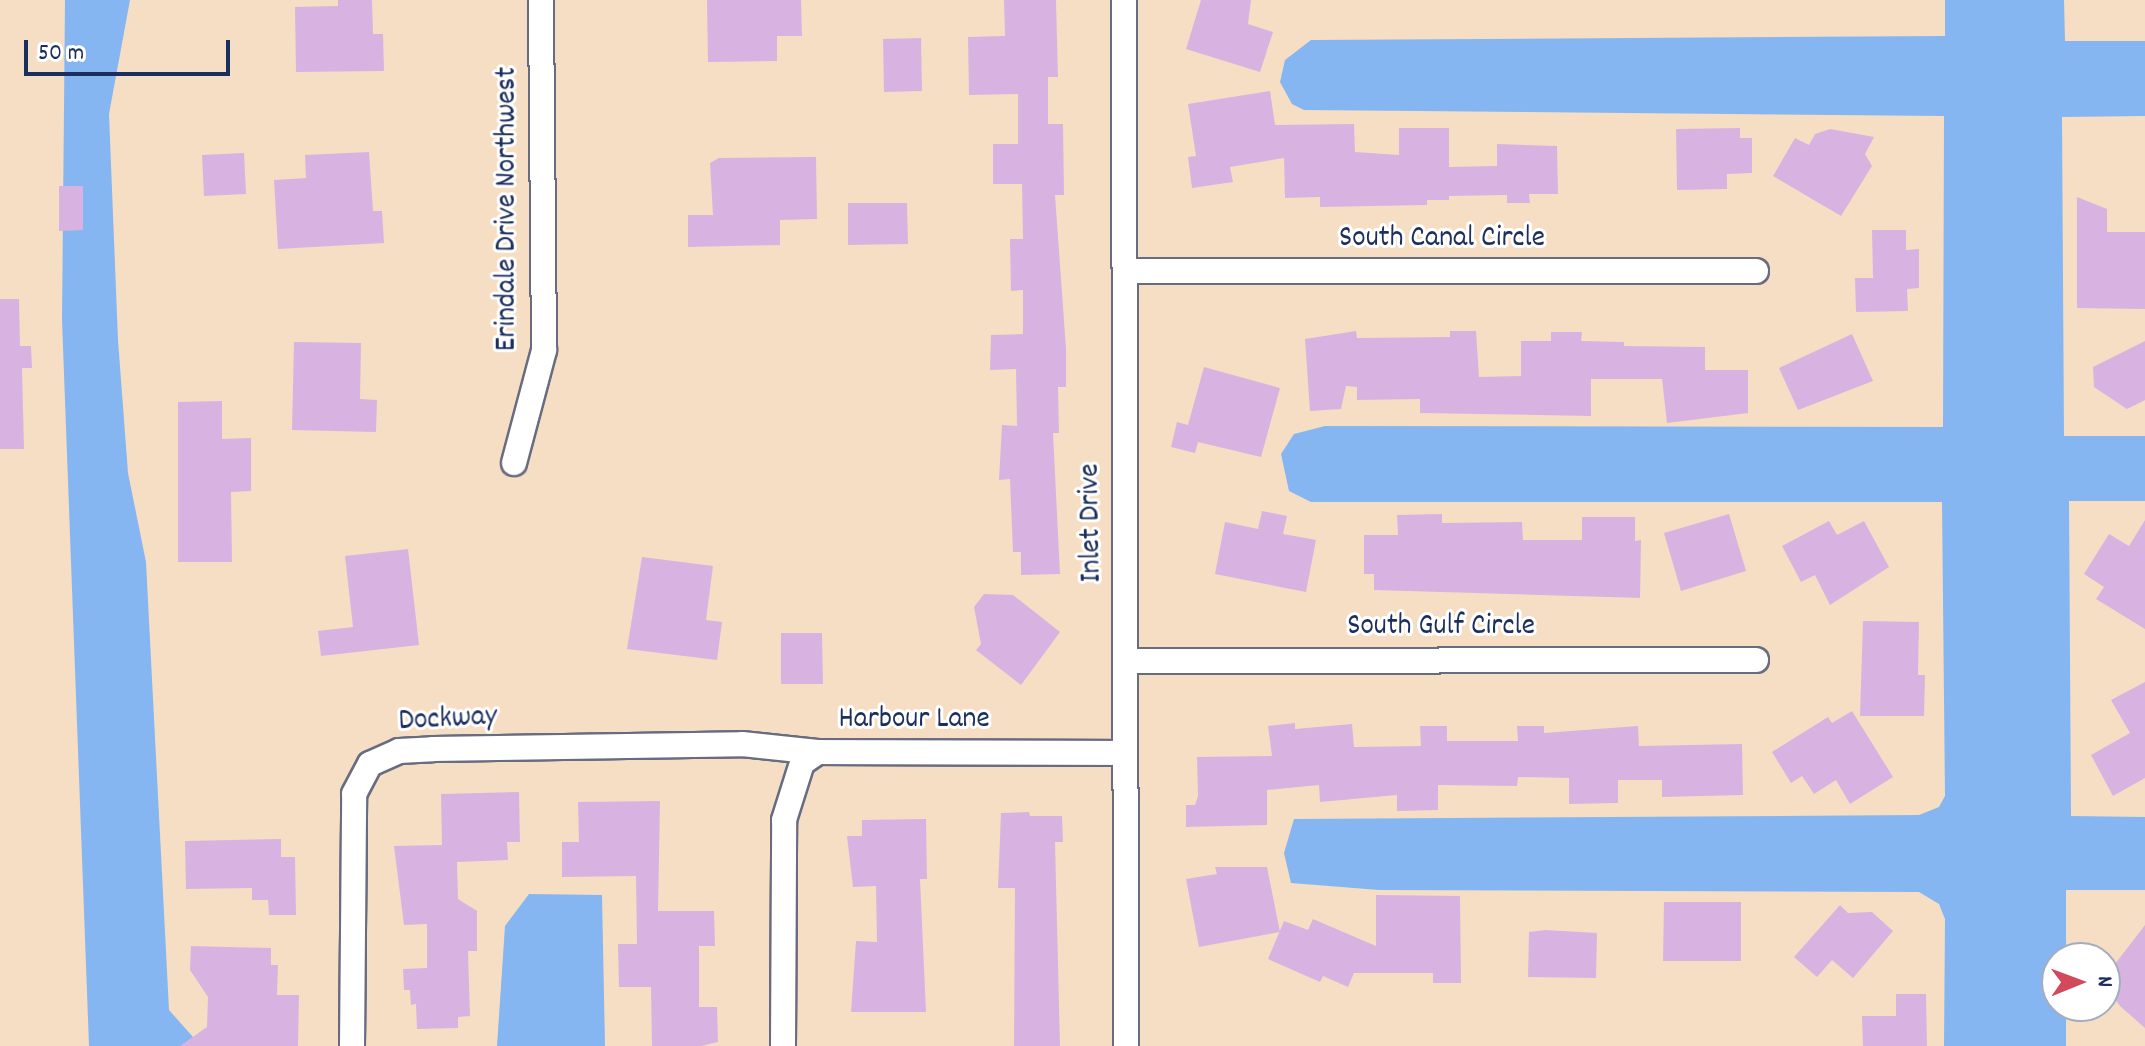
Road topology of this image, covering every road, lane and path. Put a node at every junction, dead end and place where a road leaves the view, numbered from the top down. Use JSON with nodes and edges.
{"nodes":[{"id":1,"x":541,"y":0,"type":"edge"},
{"id":2,"x":1124,"y":0,"type":"edge"},
{"id":3,"x":1127,"y":271,"type":"junction"},
{"id":4,"x":1756,"y":271,"type":"dead end"},
{"id":5,"x":514,"y":463,"type":"dead end"},
{"id":6,"x":1756,"y":660,"type":"dead end"},
{"id":7,"x":1127,"y":661,"type":"junction"},
{"id":8,"x":818,"y":752,"type":"junction"},
{"id":9,"x":1122,"y":753,"type":"junction"},
{"id":10,"x":352,"y":1046,"type":"edge"},
{"id":11,"x":783,"y":1046,"type":"edge"},
{"id":12,"x":1126,"y":1046,"type":"edge"}],
"edges":[{"from":1,"to":5,"type":"street","name":"Erindale Drive Northwest"},
{"from":2,"to":3,"type":"street","name":"Inlet Drive"},
{"from":3,"to":4,"type":"street","name":"South Canal Circle"},
{"from":3,"to":7,"type":"street","name":"Inlet Drive"},
{"from":6,"to":7,"type":"street","name":"South Gulf Circle"},
{"from":7,"to":9,"type":"street","name":"Inlet Drive"},
{"from":8,"to":9,"type":"street","name":"Harbour Lane"},
{"from":8,"to":10,"type":"street","name":"Dockway"},
{"from":8,"to":11,"type":"street","name":"Harbour Lane"},
{"from":9,"to":12,"type":"street","name":"Inlet Drive"}]}
